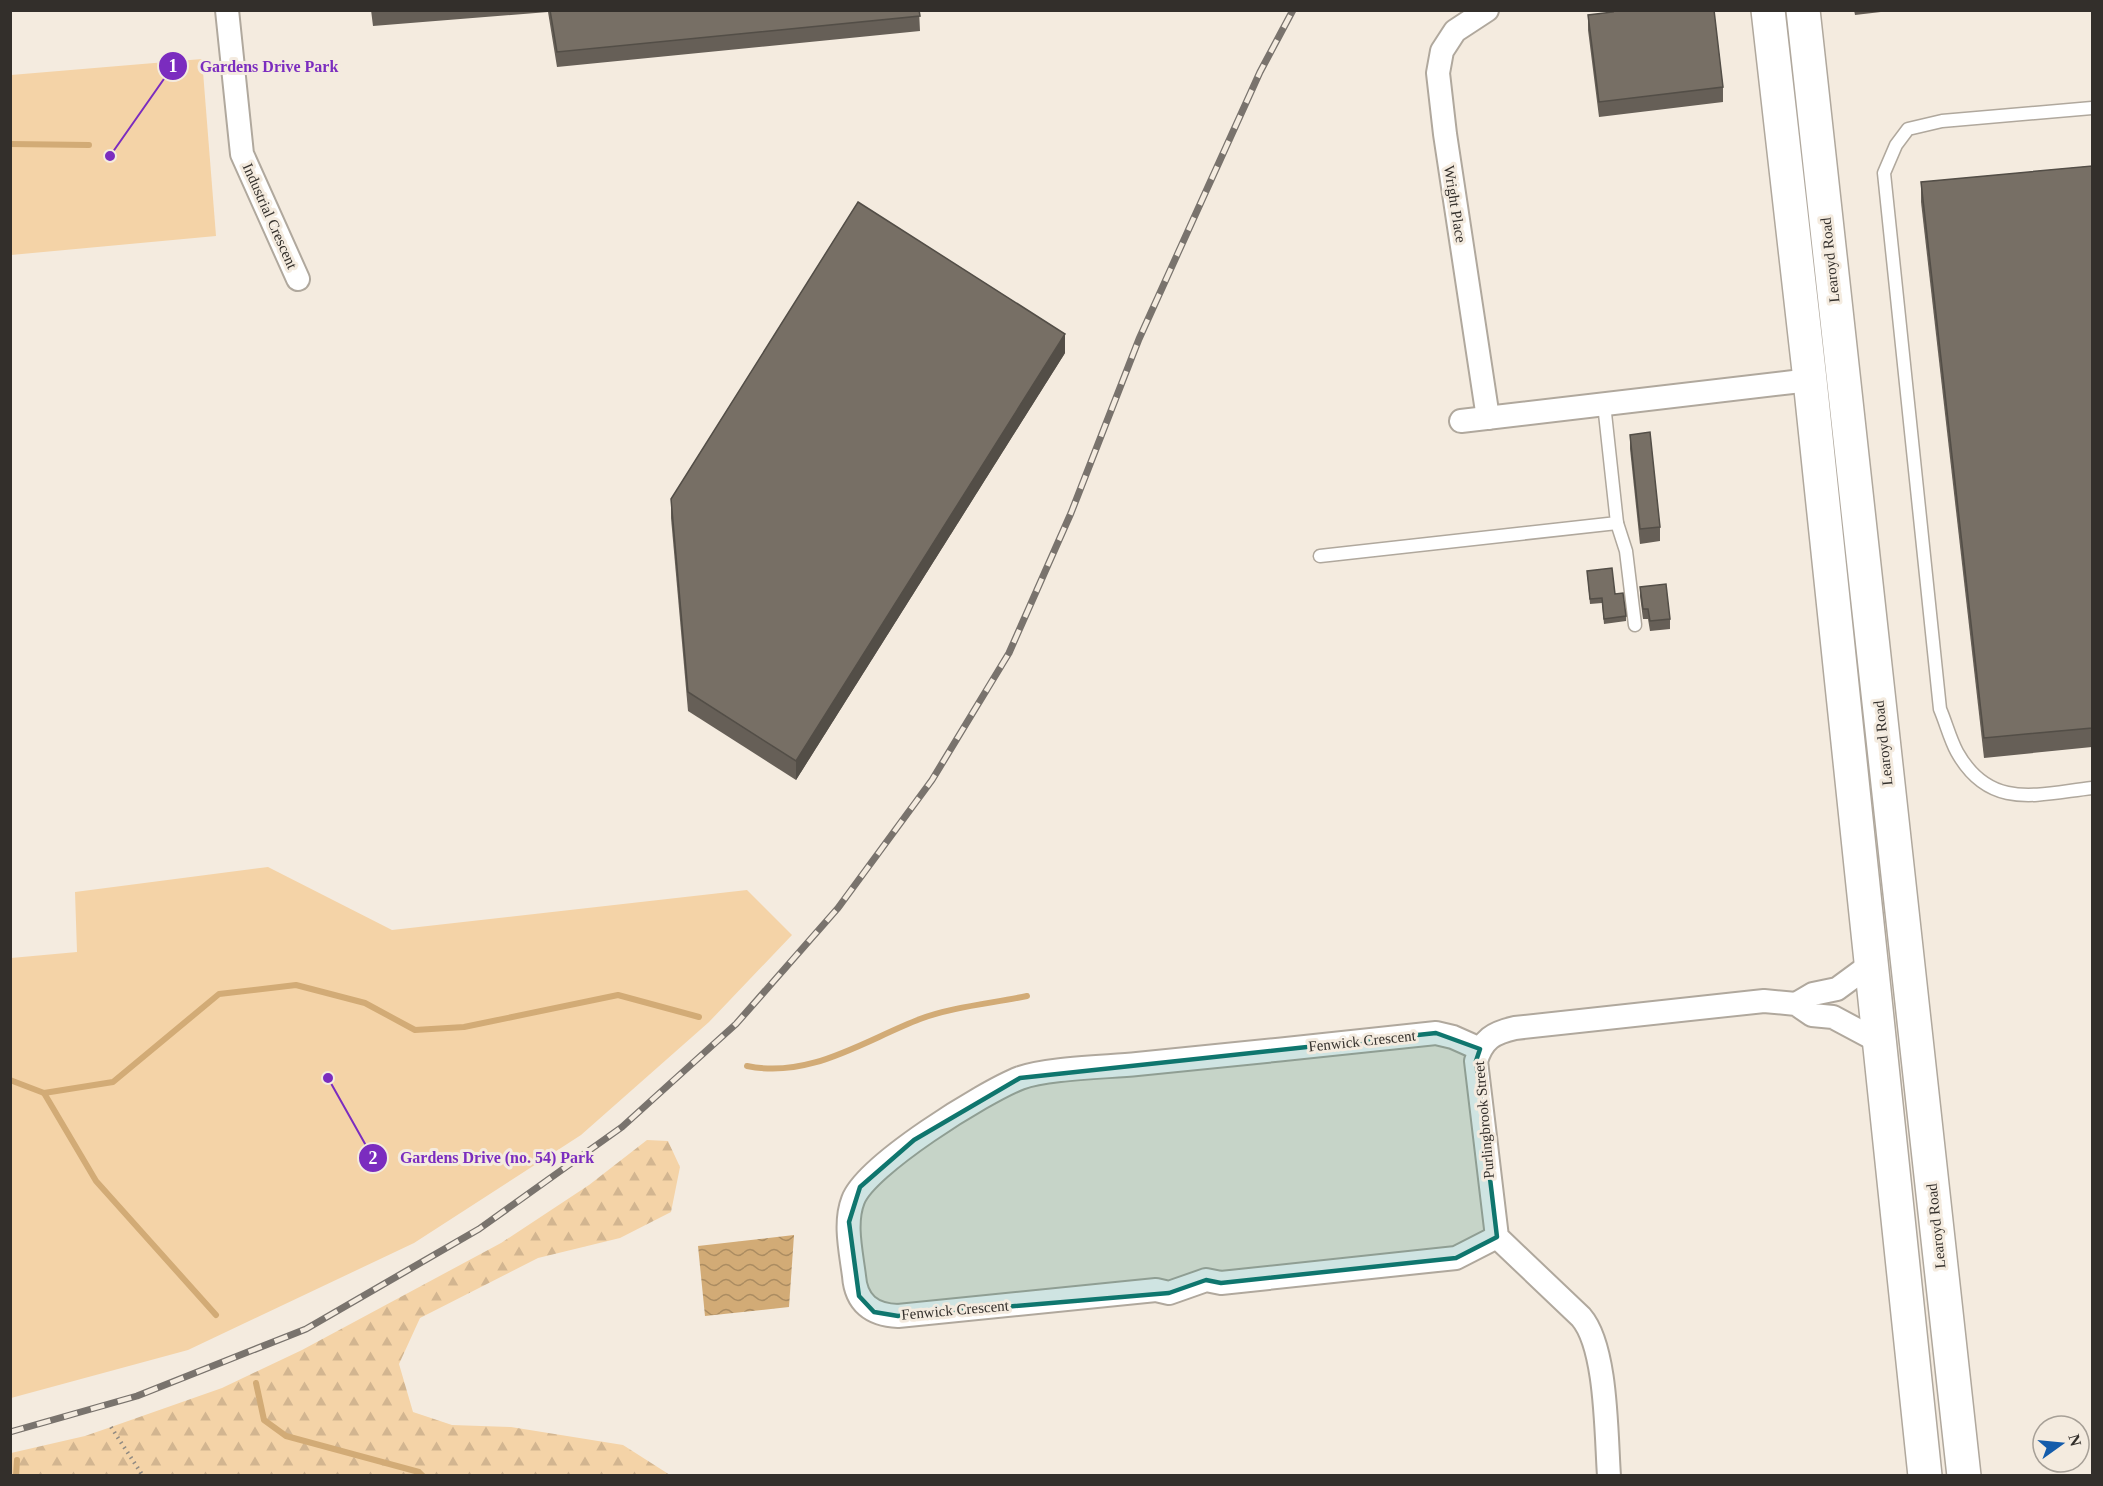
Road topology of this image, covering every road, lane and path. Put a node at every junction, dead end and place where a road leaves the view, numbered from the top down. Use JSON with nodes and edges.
{"nodes":[{"id":1,"x":226,"y":10,"type":"edge"},
{"id":2,"x":1487,"y":10,"type":"edge"},
{"id":3,"x":1768,"y":10,"type":"edge"},
{"id":4,"x":1803,"y":10,"type":"edge"},
{"id":5,"x":2092,"y":108,"type":"edge"},
{"id":6,"x":298,"y":279,"type":"dead end"},
{"id":7,"x":1810,"y":380,"type":"junction"},
{"id":8,"x":1604,"y":404,"type":"junction"},
{"id":9,"x":1488,"y":418,"type":"junction"},
{"id":10,"x":1461,"y":421,"type":"dead end"},
{"id":11,"x":1617,"y":523,"type":"junction"},
{"id":12,"x":1320,"y":556,"type":"dead end"},
{"id":13,"x":1635,"y":625,"type":"dead end"},
{"id":14,"x":2092,"y":788,"type":"edge"},
{"id":15,"x":1871,"y":964,"type":"junction"},
{"id":16,"x":1796,"y":1004,"type":"junction"},
{"id":17,"x":1878,"y":1041,"type":"junction"},
{"id":18,"x":1480,"y":1049,"type":"junction"},
{"id":19,"x":1497,"y":1237,"type":"junction"},
{"id":20,"x":111,"y":1427,"type":"dead end"},
{"id":21,"x":143,"y":1476,"type":"edge"},
{"id":22,"x":1609,"y":1476,"type":"edge"},
{"id":23,"x":1925,"y":1476,"type":"edge"},
{"id":24,"x":1964,"y":1476,"type":"edge"}],
"edges":[{"from":1,"to":6,"type":"street","name":"Industrial Crescent"},
{"from":2,"to":9,"type":"street","name":"Wright Place"},
{"from":3,"to":7,"type":"main road"},
{"from":4,"to":24,"type":"main road","name":"Learoyd Road"},
{"from":5,"to":14,"type":"lane"},
{"from":7,"to":8,"type":"street"},
{"from":7,"to":15,"type":"main road"},
{"from":8,"to":9,"type":"street"},
{"from":8,"to":11,"type":"lane"},
{"from":9,"to":10,"type":"street"},
{"from":11,"to":12,"type":"lane"},
{"from":11,"to":13,"type":"lane"},
{"from":15,"to":16,"type":"street","name":"Purlingbrook Street"},
{"from":15,"to":17,"type":"main road"},
{"from":16,"to":17,"type":"street","name":"Purlingbrook Street"},
{"from":16,"to":18,"type":"street","name":"Purlingbrook Street"},
{"from":17,"to":23,"type":"main road"},
{"from":18,"to":19,"type":"street","name":"Purlingbrook Street"},
{"from":18,"to":19,"type":"street","name":"Fenwick Crescent"},
{"from":19,"to":22,"type":"street"},
{"from":20,"to":21,"type":"path"}]}
